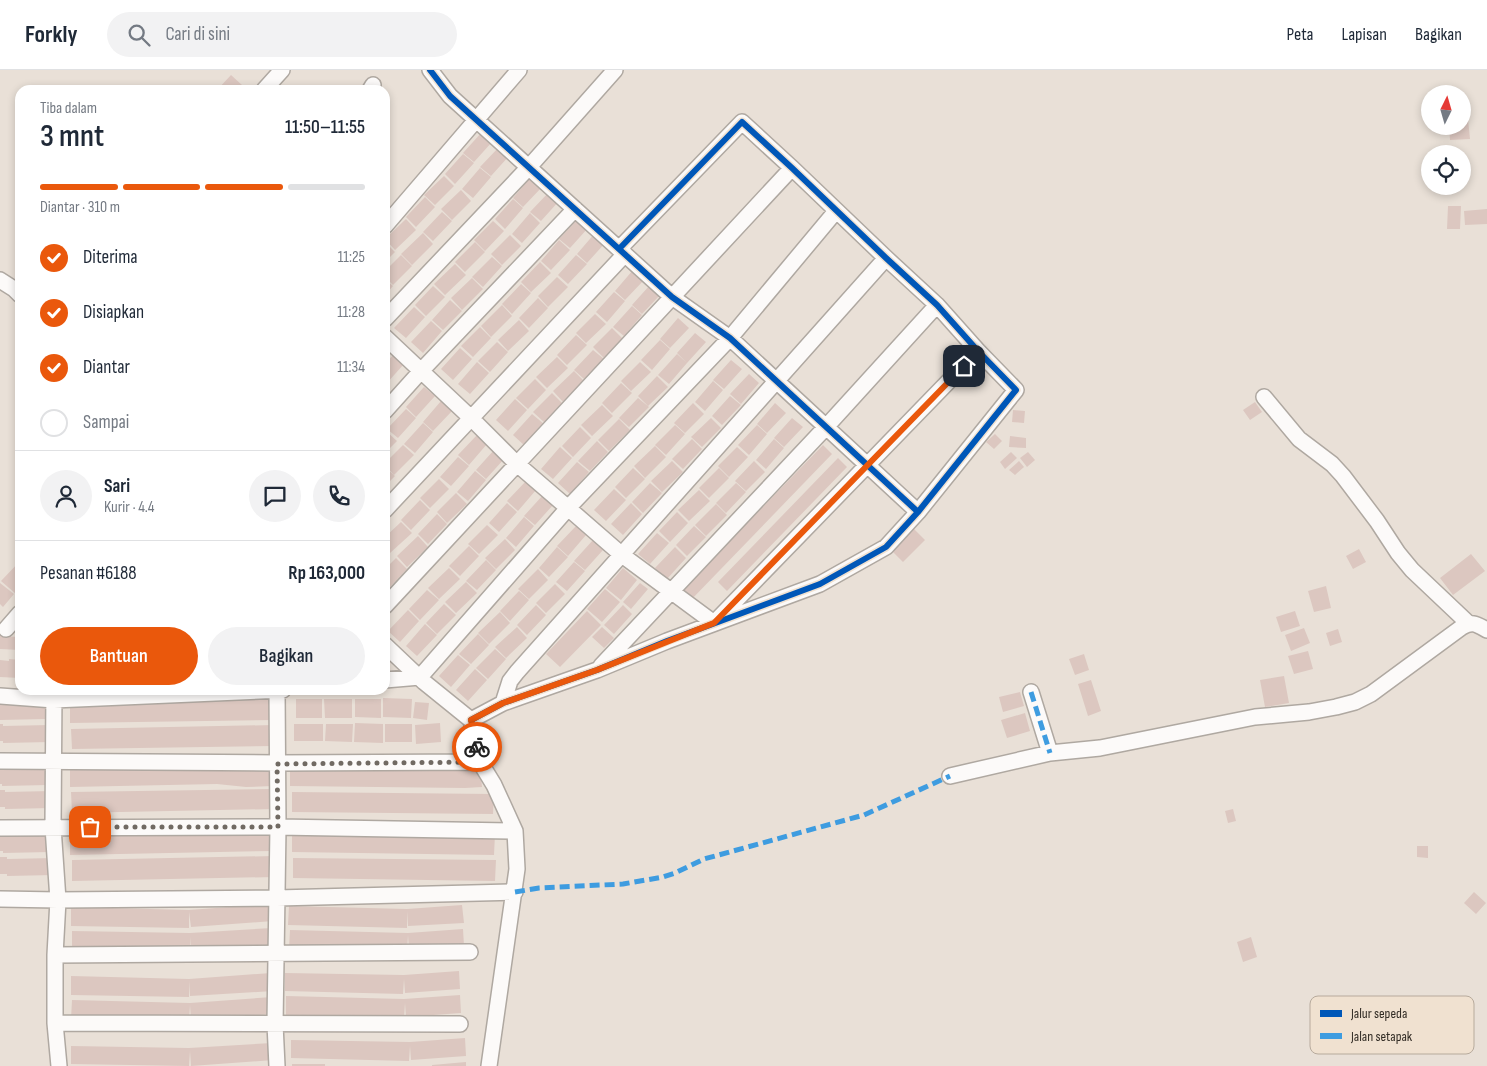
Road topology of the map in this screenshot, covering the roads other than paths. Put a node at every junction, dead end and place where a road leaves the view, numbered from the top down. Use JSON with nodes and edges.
{"nodes":[{"id":1,"x":282,"y":70,"type":"edge"},
{"id":2,"x":430,"y":70,"type":"edge"},
{"id":3,"x":519,"y":70,"type":"edge"},
{"id":4,"x":615,"y":70,"type":"edge"},
{"id":5,"x":268,"y":85,"type":"edge"},
{"id":6,"x":477,"y":120,"type":"junction"},
{"id":7,"x":529,"y":167,"type":"junction"},
{"id":8,"x":792,"y":168,"type":"junction"},
{"id":9,"x":575,"y":209,"type":"junction"},
{"id":10,"x":836,"y":211,"type":"junction"},
{"id":11,"x":390,"y":220,"type":"edge"},
{"id":12,"x":622,"y":251,"type":"junction"},
{"id":13,"x":886,"y":258,"type":"junction"},
{"id":14,"x":0,"y":280,"type":"edge"},
{"id":15,"x":15,"y":290,"type":"edge"},
{"id":16,"x":672,"y":297,"type":"junction"},
{"id":17,"x":937,"y":304,"type":"junction"},
{"id":18,"x":390,"y":314,"type":"edge"},
{"id":19,"x":730,"y":338,"type":"junction"},
{"id":20,"x":390,"y":342,"type":"edge"},
{"id":21,"x":978,"y":351,"type":"junction"},
{"id":22,"x":421,"y":371,"type":"junction"},
{"id":23,"x":776,"y":381,"type":"junction"},
{"id":24,"x":1264,"y":397,"type":"dead end"},
{"id":25,"x":390,"y":406,"type":"edge"},
{"id":26,"x":470,"y":417,"type":"junction"},
{"id":27,"x":826,"y":427,"type":"junction"},
{"id":28,"x":517,"y":464,"type":"junction"},
{"id":29,"x":868,"y":466,"type":"junction"},
{"id":30,"x":390,"y":505,"type":"edge"},
{"id":31,"x":568,"y":508,"type":"junction"},
{"id":32,"x":918,"y":512,"type":"junction"},
{"id":33,"x":622,"y":555,"type":"junction"},
{"id":34,"x":671,"y":591,"type":"junction"},
{"id":35,"x":390,"y":601,"type":"edge"},
{"id":36,"x":714,"y":623,"type":"junction"},
{"id":37,"x":1468,"y":623,"type":"junction"},
{"id":38,"x":1487,"y":630,"type":"edge"},
{"id":39,"x":390,"y":650,"type":"edge"},
{"id":40,"x":597,"y":670,"type":"junction"},
{"id":41,"x":420,"y":677,"type":"junction"},
{"id":42,"x":390,"y":680,"type":"edge"},
{"id":43,"x":1031,"y":692,"type":"dead end"},
{"id":44,"x":54,"y":695,"type":"edge"},
{"id":45,"x":276,"y":695,"type":"edge"},
{"id":46,"x":0,"y":696,"type":"edge"},
{"id":47,"x":503,"y":703,"type":"junction"},
{"id":48,"x":471,"y":720,"type":"junction"},
{"id":49,"x":1050,"y":753,"type":"junction"},
{"id":50,"x":0,"y":761,"type":"edge"},
{"id":51,"x":53,"y":762,"type":"junction"},
{"id":52,"x":480,"y":762,"type":"junction"},
{"id":53,"x":277,"y":764,"type":"junction"},
{"id":54,"x":950,"y":776,"type":"dead end"},
{"id":55,"x":53,"y":827,"type":"junction"},
{"id":56,"x":278,"y":827,"type":"junction"},
{"id":57,"x":0,"y":828,"type":"edge"},
{"id":58,"x":515,"y":831,"type":"junction"},
{"id":59,"x":515,"y":892,"type":"junction"},
{"id":60,"x":277,"y":898,"type":"junction"},
{"id":61,"x":0,"y":899,"type":"edge"},
{"id":62,"x":58,"y":900,"type":"junction"},
{"id":63,"x":470,"y":952,"type":"dead end"},
{"id":64,"x":276,"y":954,"type":"junction"},
{"id":65,"x":55,"y":955,"type":"junction"},
{"id":66,"x":55,"y":1023,"type":"junction"},
{"id":67,"x":275,"y":1024,"type":"junction"},
{"id":68,"x":460,"y":1024,"type":"dead end"},
{"id":69,"x":59,"y":1066,"type":"edge"},
{"id":70,"x":277,"y":1066,"type":"edge"},
{"id":71,"x":489,"y":1066,"type":"edge"}],
"edges":[{"from":1,"to":5,"type":"street"},
{"from":2,"to":6,"type":"street"},
{"from":3,"to":6,"type":"street"},
{"from":4,"to":7,"type":"street"},
{"from":6,"to":7,"type":"street"},
{"from":6,"to":11,"type":"street"},
{"from":7,"to":9,"type":"street"},
{"from":7,"to":18,"type":"street"},
{"from":8,"to":10,"type":"street"},
{"from":8,"to":12,"type":"street"},
{"from":8,"to":16,"type":"street"},
{"from":9,"to":12,"type":"street"},
{"from":9,"to":22,"type":"street"},
{"from":10,"to":13,"type":"street"},
{"from":10,"to":19,"type":"street"},
{"from":12,"to":16,"type":"street"},
{"from":12,"to":26,"type":"street"},
{"from":13,"to":17,"type":"street"},
{"from":13,"to":23,"type":"street"},
{"from":14,"to":15,"type":"street"},
{"from":16,"to":19,"type":"street"},
{"from":16,"to":28,"type":"street"},
{"from":17,"to":21,"type":"street"},
{"from":17,"to":27,"type":"street"},
{"from":19,"to":23,"type":"street"},
{"from":19,"to":31,"type":"street"},
{"from":20,"to":22,"type":"street"},
{"from":21,"to":29,"type":"street"},
{"from":21,"to":32,"type":"street"},
{"from":22,"to":25,"type":"street"},
{"from":22,"to":26,"type":"street"},
{"from":23,"to":27,"type":"street"},
{"from":23,"to":33,"type":"street"},
{"from":24,"to":37,"type":"street"},
{"from":26,"to":28,"type":"street"},
{"from":26,"to":30,"type":"street"},
{"from":27,"to":29,"type":"street"},
{"from":27,"to":34,"type":"street"},
{"from":28,"to":31,"type":"street"},
{"from":28,"to":35,"type":"street"},
{"from":29,"to":32,"type":"street"},
{"from":29,"to":36,"type":"street"},
{"from":31,"to":33,"type":"street"},
{"from":31,"to":41,"type":"street"},
{"from":32,"to":36,"type":"street"},
{"from":33,"to":34,"type":"street"},
{"from":33,"to":47,"type":"street"},
{"from":34,"to":36,"type":"street"},
{"from":34,"to":40,"type":"street"},
{"from":36,"to":40,"type":"street"},
{"from":37,"to":38,"type":"street"},
{"from":37,"to":49,"type":"street"},
{"from":39,"to":41,"type":"street"},
{"from":40,"to":47,"type":"street"},
{"from":41,"to":42,"type":"street"},
{"from":41,"to":48,"type":"street"},
{"from":43,"to":49,"type":"street"},
{"from":44,"to":46,"type":"street"},
{"from":44,"to":51,"type":"street"},
{"from":45,"to":53,"type":"street"},
{"from":47,"to":48,"type":"street"},
{"from":48,"to":52,"type":"street"},
{"from":49,"to":54,"type":"street"},
{"from":50,"to":51,"type":"street"},
{"from":51,"to":53,"type":"street"},
{"from":51,"to":55,"type":"street"},
{"from":52,"to":53,"type":"street"},
{"from":52,"to":58,"type":"street"},
{"from":53,"to":56,"type":"street"},
{"from":55,"to":56,"type":"street"},
{"from":55,"to":57,"type":"street"},
{"from":55,"to":62,"type":"street"},
{"from":56,"to":58,"type":"street"},
{"from":56,"to":60,"type":"street"},
{"from":58,"to":59,"type":"street"},
{"from":59,"to":60,"type":"street"},
{"from":59,"to":71,"type":"street"},
{"from":60,"to":62,"type":"street"},
{"from":60,"to":64,"type":"street"},
{"from":61,"to":62,"type":"street"},
{"from":62,"to":65,"type":"street"},
{"from":63,"to":64,"type":"street"},
{"from":64,"to":65,"type":"street"},
{"from":64,"to":67,"type":"street"},
{"from":65,"to":66,"type":"street"},
{"from":66,"to":67,"type":"street"},
{"from":66,"to":69,"type":"street"},
{"from":67,"to":68,"type":"street"},
{"from":67,"to":70,"type":"street"}]}
